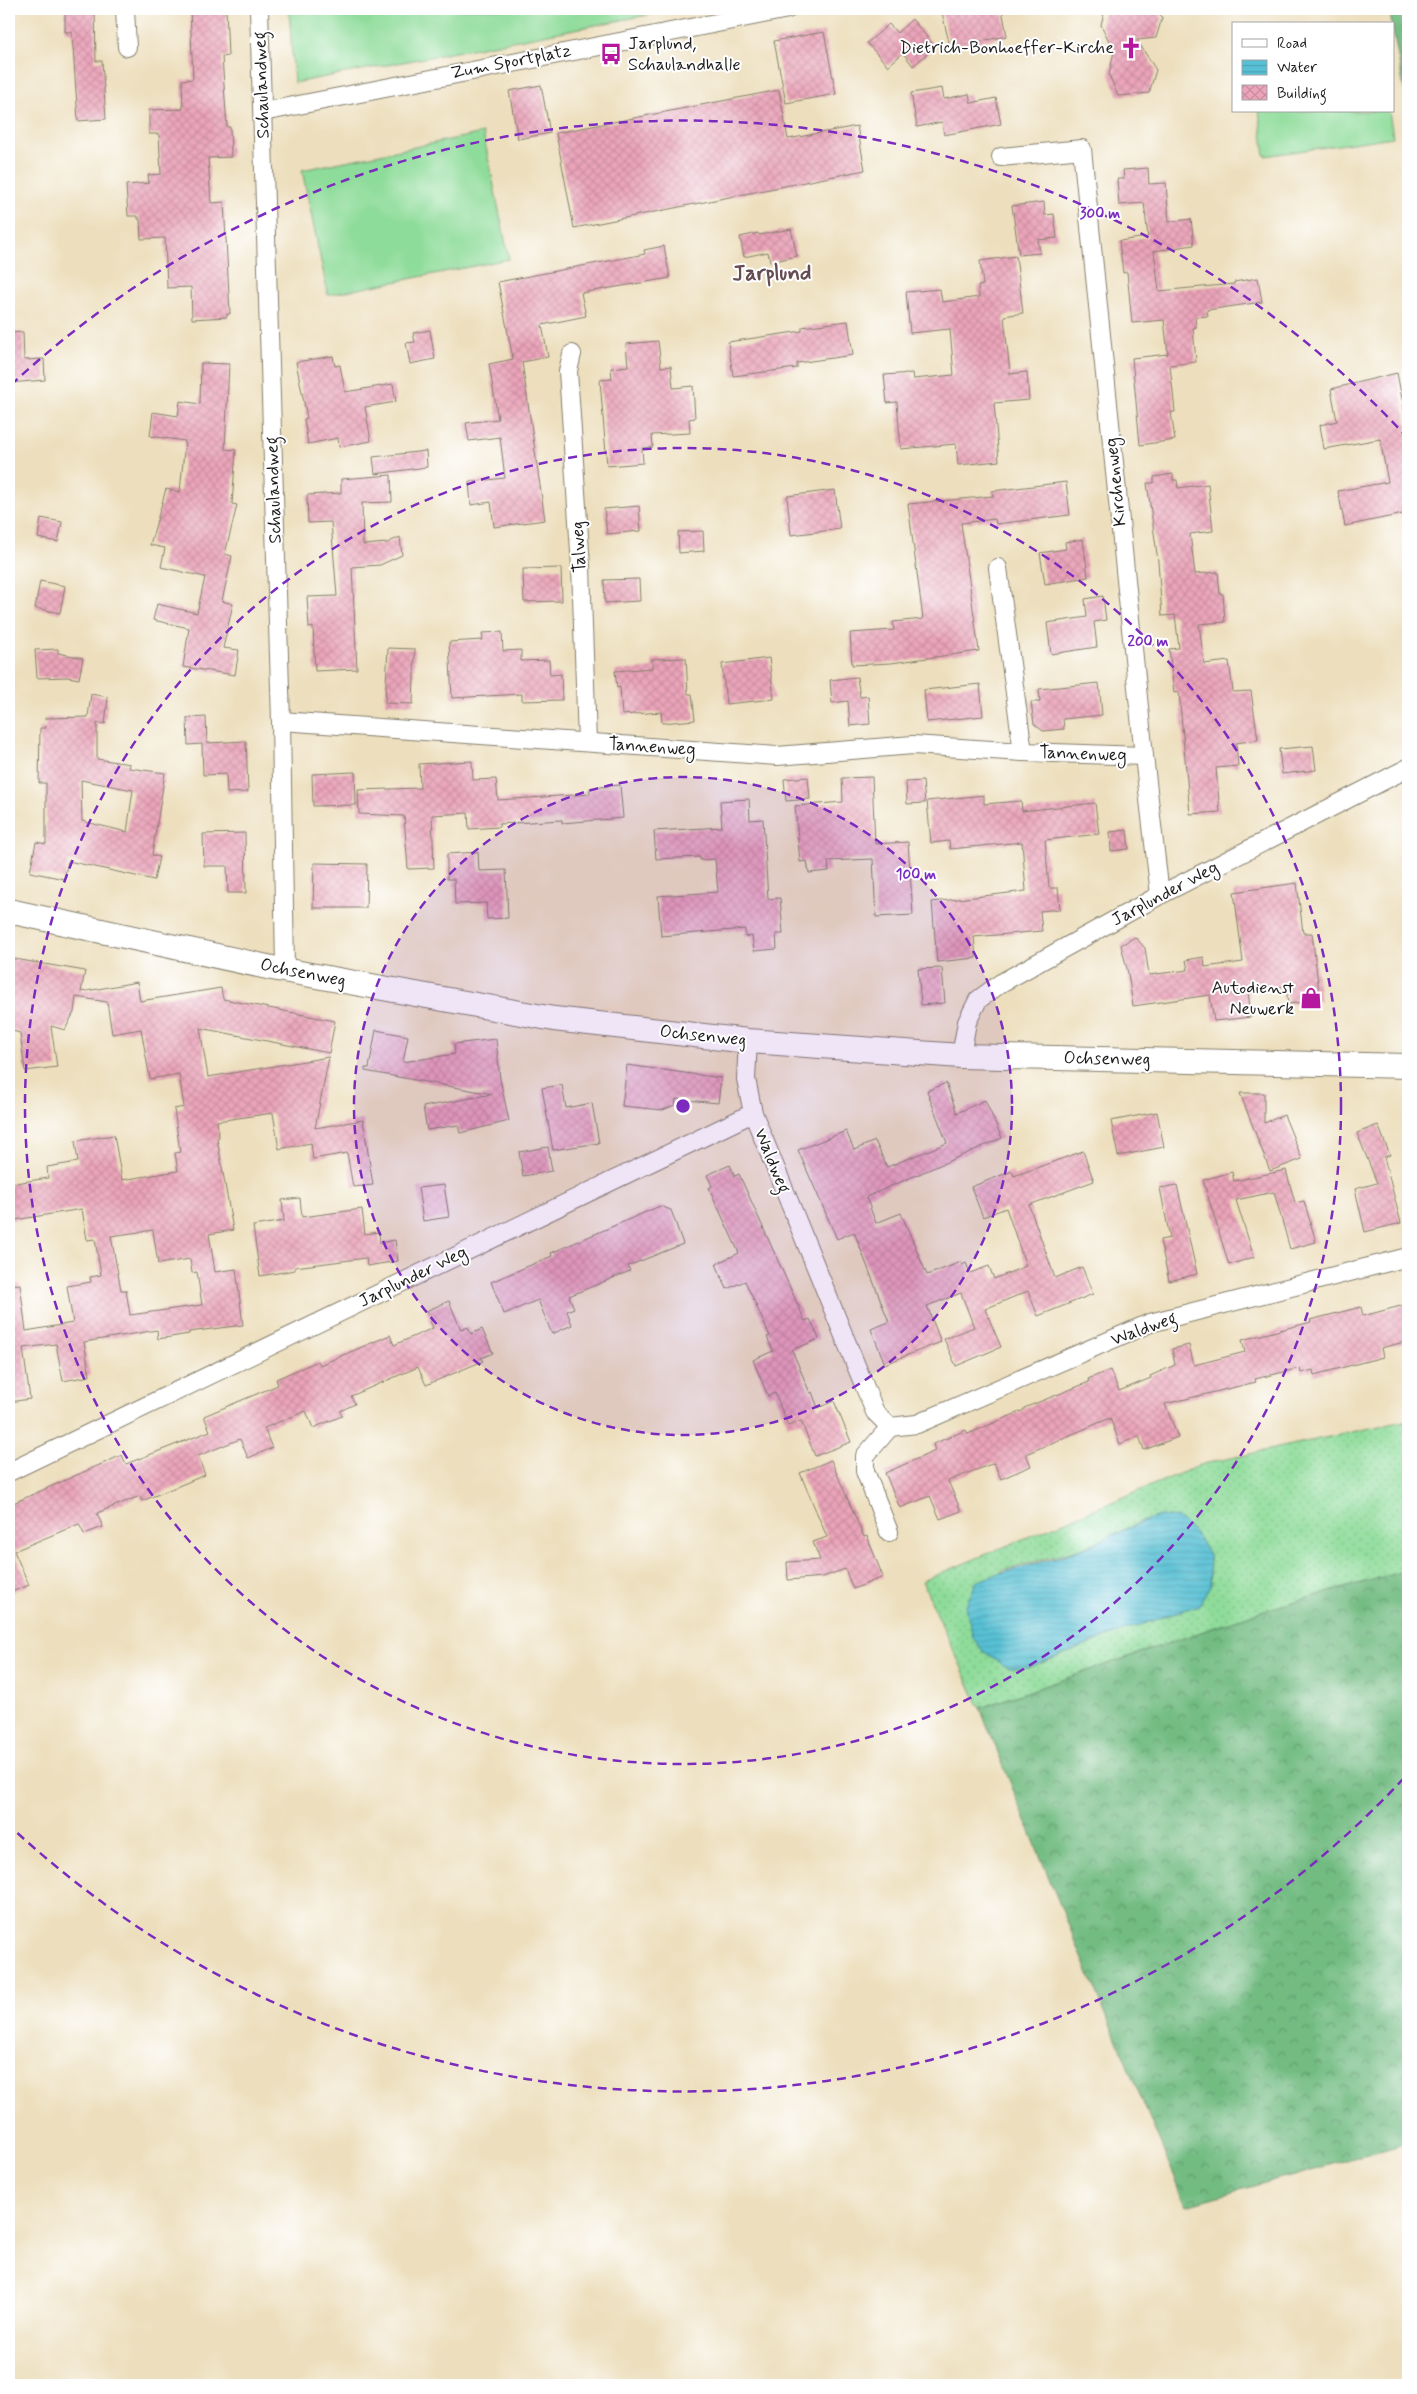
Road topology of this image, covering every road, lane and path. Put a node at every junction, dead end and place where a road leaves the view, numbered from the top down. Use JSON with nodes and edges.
{"nodes":[{"id":1,"x":125,"y":9,"type":"edge"},
{"id":2,"x":260,"y":9,"type":"edge"},
{"id":3,"x":788,"y":9,"type":"edge"},
{"id":4,"x":127,"y":47,"type":"dead end"},
{"id":5,"x":263,"y":112,"type":"junction"},
{"id":6,"x":1001,"y":157,"type":"dead end"},
{"id":7,"x":572,"y":354,"type":"dead end"},
{"id":8,"x":998,"y":568,"type":"dead end"},
{"id":9,"x":281,"y":721,"type":"junction"},
{"id":10,"x":586,"y":742,"type":"junction"},
{"id":11,"x":1022,"y":752,"type":"junction"},
{"id":12,"x":1144,"y":756,"type":"junction"},
{"id":13,"x":1408,"y":768,"type":"edge"},
{"id":14,"x":1160,"y":895,"type":"junction"},
{"id":15,"x":9,"y":912,"type":"edge"},
{"id":16,"x":285,"y":970,"type":"junction"},
{"id":17,"x":748,"y":1041,"type":"junction"},
{"id":18,"x":961,"y":1056,"type":"junction"},
{"id":19,"x":1408,"y":1066,"type":"edge"},
{"id":20,"x":753,"y":1113,"type":"junction"},
{"id":21,"x":1408,"y":1257,"type":"edge"},
{"id":22,"x":890,"y":1427,"type":"junction"},
{"id":23,"x":9,"y":1472,"type":"edge"},
{"id":24,"x":889,"y":1532,"type":"dead end"}],
"edges":[{"from":1,"to":4,"type":"street"},
{"from":2,"to":5,"type":"street","name":"Schaulandweg"},
{"from":3,"to":5,"type":"street","name":"Zum Sportplatz"},
{"from":5,"to":9,"type":"street","name":"Schaulandweg"},
{"from":6,"to":12,"type":"street","name":"Kirchenweg"},
{"from":7,"to":10,"type":"street","name":"Talweg"},
{"from":8,"to":11,"type":"street","name":"Tannenweg"},
{"from":9,"to":10,"type":"street","name":"Tannenweg"},
{"from":9,"to":16,"type":"street","name":"Schaulandweg"},
{"from":10,"to":11,"type":"street","name":"Tannenweg"},
{"from":11,"to":12,"type":"street","name":"Tannenweg"},
{"from":12,"to":14,"type":"street","name":"Kirchenweg"},
{"from":13,"to":14,"type":"street","name":"Jarplunder Weg"},
{"from":14,"to":18,"type":"street","name":"Jarplunder Weg"},
{"from":15,"to":16,"type":"main road","name":"Ochsenweg"},
{"from":16,"to":17,"type":"main road","name":"Ochsenweg"},
{"from":17,"to":18,"type":"main road","name":"Ochsenweg"},
{"from":17,"to":20,"type":"street"},
{"from":18,"to":19,"type":"main road","name":"Ochsenweg"},
{"from":20,"to":22,"type":"street","name":"Waldweg"},
{"from":20,"to":23,"type":"street","name":"Jarplunder Weg"},
{"from":21,"to":22,"type":"street","name":"Waldweg"},
{"from":22,"to":24,"type":"street"}]}
